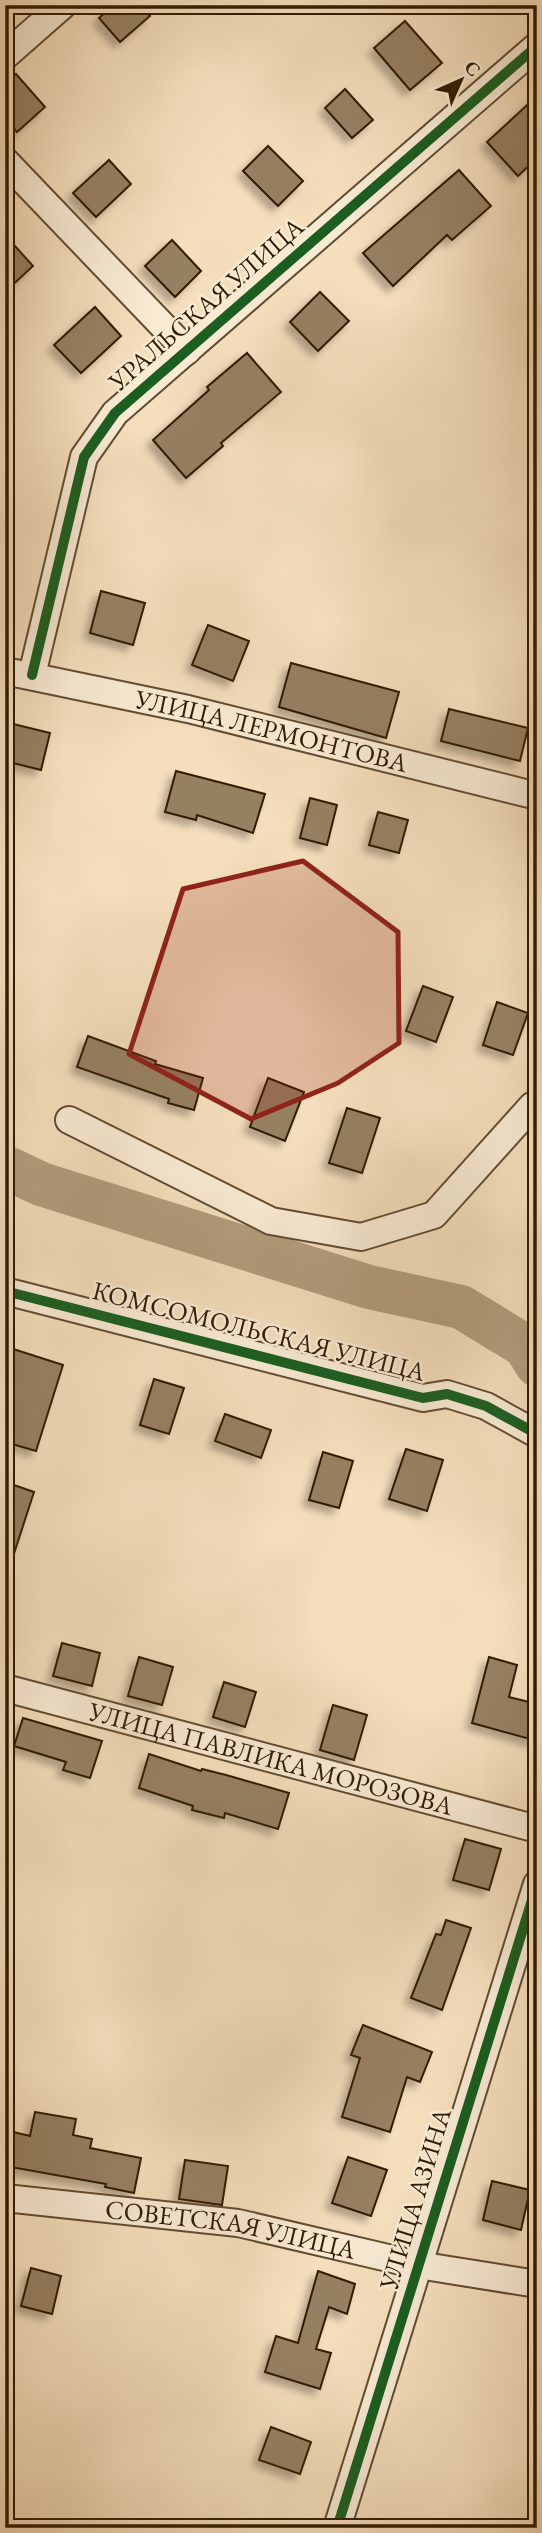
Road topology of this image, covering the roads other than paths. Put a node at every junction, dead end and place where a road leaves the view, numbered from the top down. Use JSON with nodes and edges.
{"nodes":[{"id":1,"x":63,"y":5,"type":"edge"},
{"id":2,"x":537,"y":46,"type":"edge"},
{"id":3,"x":5,"y":56,"type":"edge"},
{"id":4,"x":5,"y":161,"type":"edge"},
{"id":5,"x":187,"y":351,"type":"junction"},
{"id":6,"x":5,"y":671,"type":"edge"},
{"id":7,"x":32,"y":675,"type":"junction"},
{"id":8,"x":537,"y":796,"type":"edge"},
{"id":9,"x":534,"y":1107,"type":"edge"},
{"id":10,"x":69,"y":1120,"type":"dead end"},
{"id":11,"x":5,"y":1291,"type":"edge"},
{"id":12,"x":537,"y":1434,"type":"edge"},
{"id":13,"x":5,"y":1688,"type":"edge"},
{"id":14,"x":537,"y":1829,"type":"edge"},
{"id":15,"x":537,"y":1884,"type":"edge"},
{"id":16,"x":5,"y":2198,"type":"edge"},
{"id":17,"x":418,"y":2265,"type":"junction"},
{"id":18,"x":537,"y":2284,"type":"edge"},
{"id":19,"x":337,"y":2528,"type":"edge"}],
"edges":[{"from":1,"to":3,"type":"street"},
{"from":2,"to":5,"type":"street","name":"УРАЛЬСКАЯ УЛИЦА"},
{"from":4,"to":5,"type":"street"},
{"from":5,"to":7,"type":"street","name":"УРАЛЬСКАЯ УЛИЦА"},
{"from":6,"to":7,"type":"street","name":"УЛИЦА ЛЕРМОНТОВА"},
{"from":7,"to":8,"type":"street","name":"УЛИЦА ЛЕРМОНТОВА"},
{"from":9,"to":10,"type":"street"},
{"from":11,"to":12,"type":"street","name":"КОМСОМОЛЬСКАЯ УЛИЦА"},
{"from":13,"to":14,"type":"street","name":"УЛИЦА ПАВЛИКА МОРОЗОВА"},
{"from":15,"to":17,"type":"street","name":"УЛИЦА АЗИНА"},
{"from":16,"to":17,"type":"street","name":"СОВЕТСКАЯ УЛИЦА"},
{"from":17,"to":18,"type":"street","name":"СОВЕТСКАЯ УЛИЦА"},
{"from":17,"to":19,"type":"street","name":"УЛИЦА АЗИНА"}]}
